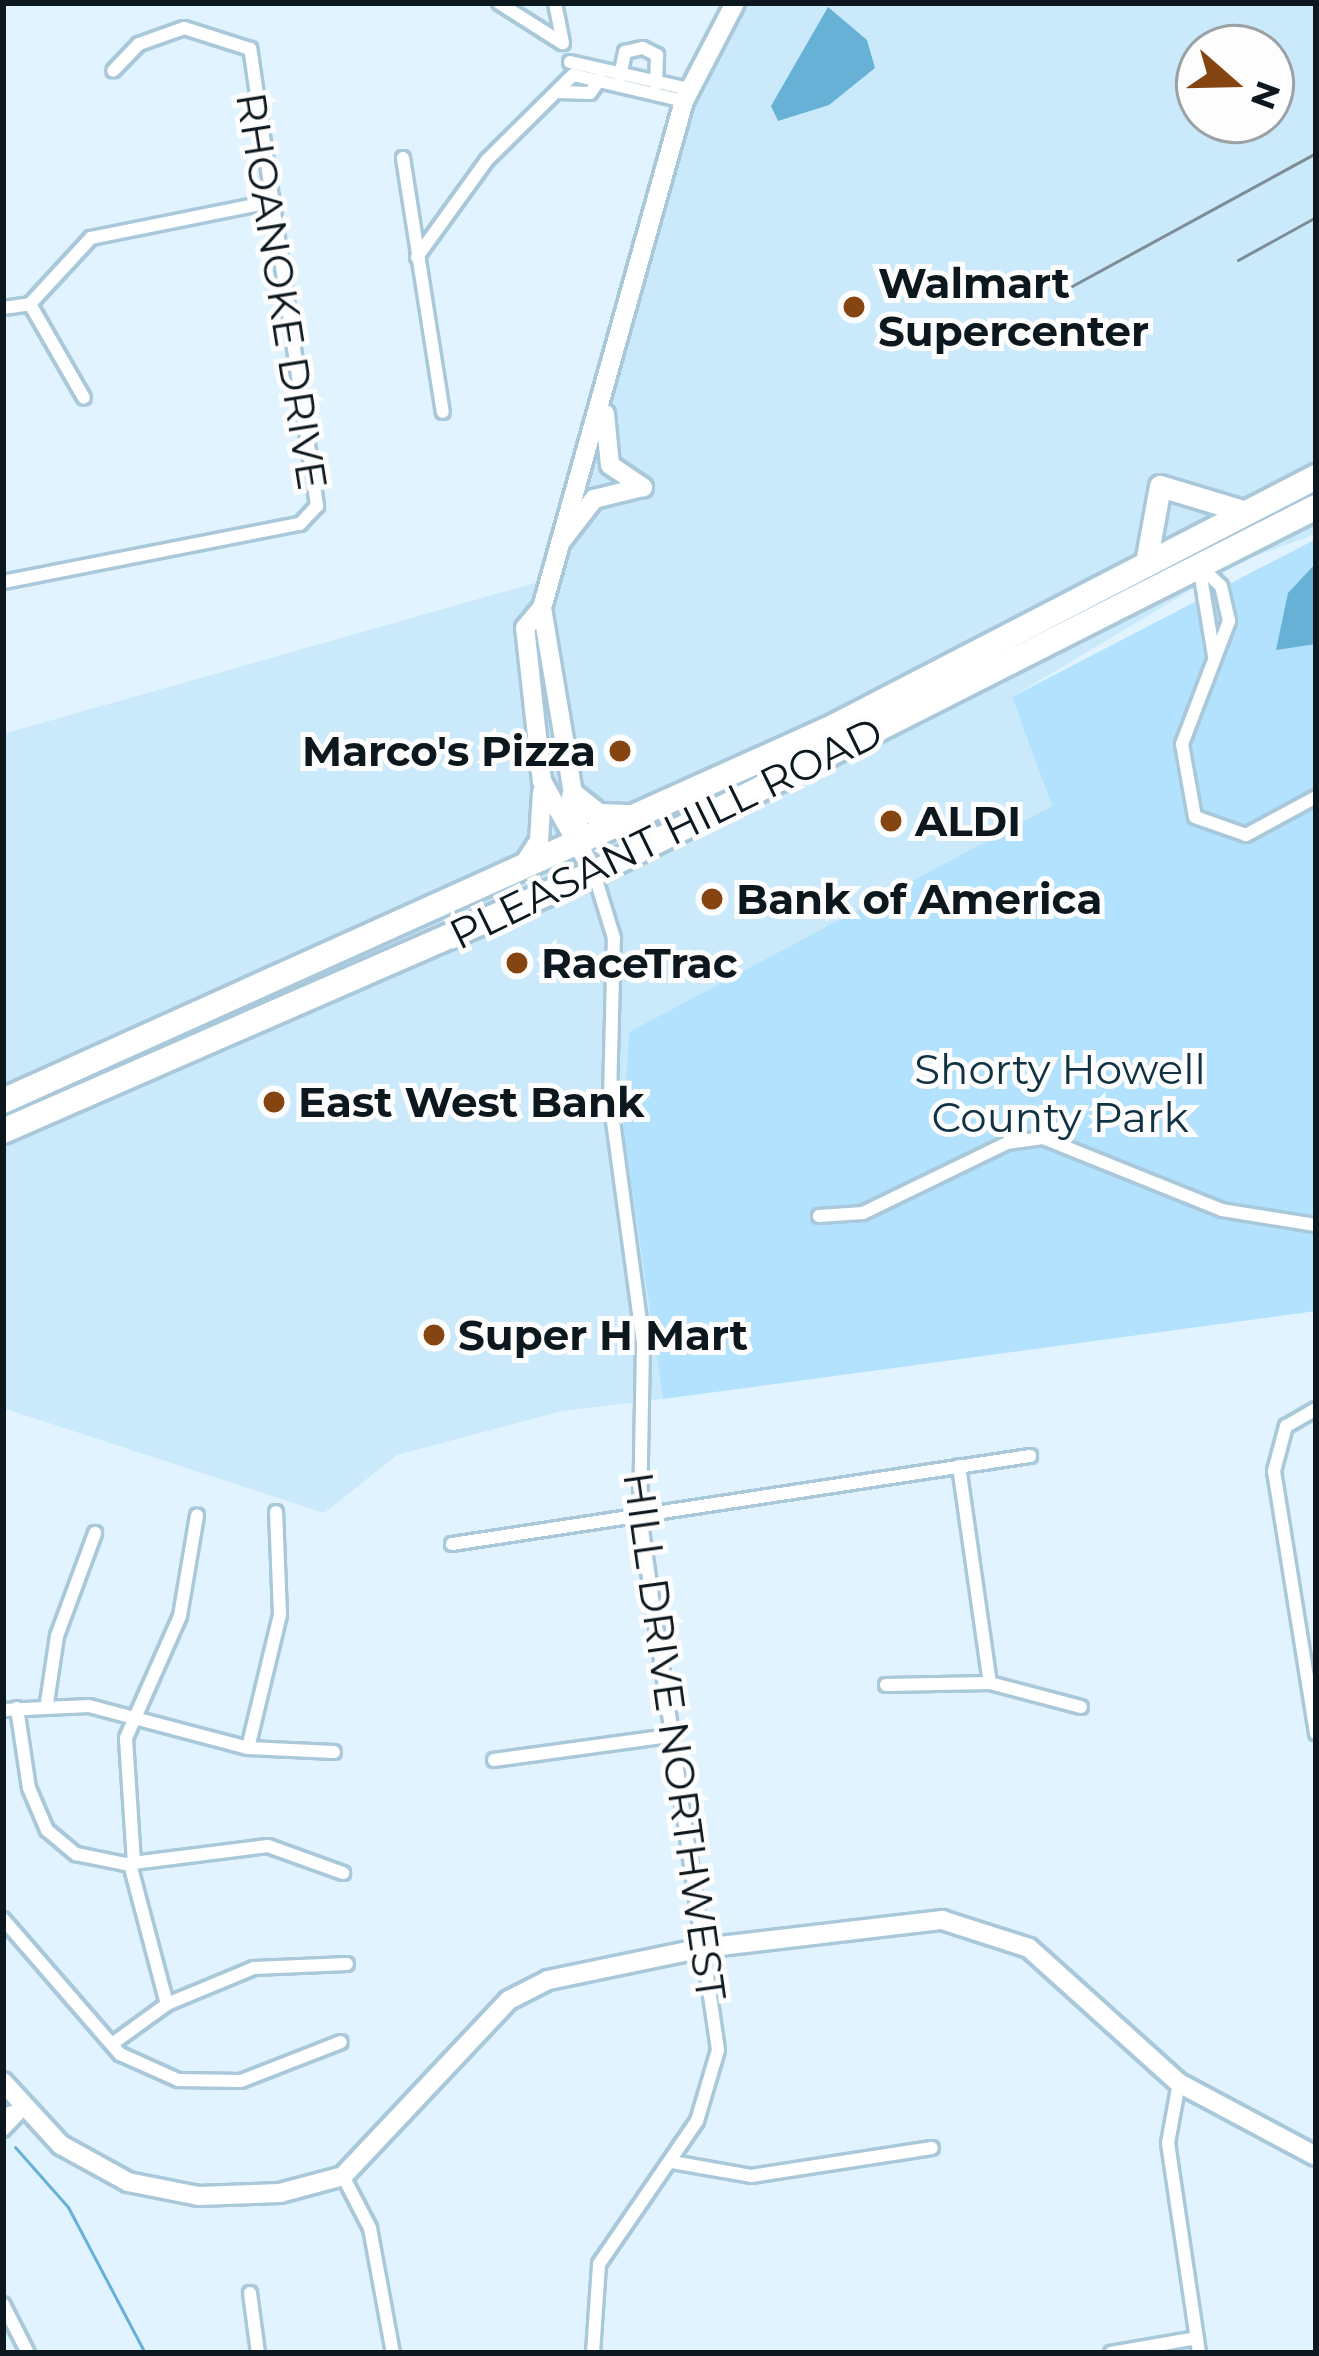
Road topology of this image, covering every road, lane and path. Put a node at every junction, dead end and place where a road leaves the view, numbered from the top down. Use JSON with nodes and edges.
{"nodes":[{"id":1,"x":499,"y":3,"type":"edge"},
{"id":2,"x":556,"y":3,"type":"edge"},
{"id":3,"x":735,"y":3,"type":"edge"},
{"id":4,"x":562,"y":43,"type":"junction"},
{"id":5,"x":571,"y":69,"type":"junction"},
{"id":6,"x":113,"y":71,"type":"dead end"},
{"id":7,"x":620,"y":76,"type":"junction"},
{"id":8,"x":600,"y":79,"type":"junction"},
{"id":9,"x":656,"y":84,"type":"junction"},
{"id":10,"x":558,"y":92,"type":"junction"},
{"id":11,"x":687,"y":95,"type":"junction"},
{"id":12,"x":403,"y":158,"type":"dead end"},
{"id":13,"x":264,"y":203,"type":"junction"},
{"id":14,"x":416,"y":258,"type":"junction"},
{"id":15,"x":30,"y":304,"type":"junction"},
{"id":16,"x":3,"y":308,"type":"edge"},
{"id":17,"x":84,"y":398,"type":"dead end"},
{"id":18,"x":606,"y":398,"type":"junction"},
{"id":19,"x":442,"y":412,"type":"dead end"},
{"id":20,"x":1316,"y":477,"type":"edge"},
{"id":21,"x":1316,"y":507,"type":"edge"},
{"id":22,"x":1246,"y":512,"type":"junction"},
{"id":23,"x":560,"y":543,"type":"junction"},
{"id":24,"x":1146,"y":563,"type":"junction"},
{"id":25,"x":1199,"y":565,"type":"junction"},
{"id":26,"x":3,"y":582,"type":"edge"},
{"id":27,"x":542,"y":608,"type":"junction"},
{"id":28,"x":542,"y":782,"type":"junction"},
{"id":29,"x":574,"y":797,"type":"junction"},
{"id":30,"x":1316,"y":797,"type":"edge"},
{"id":31,"x":636,"y":817,"type":"junction"},
{"id":32,"x":581,"y":842,"type":"junction"},
{"id":33,"x":517,"y":872,"type":"junction"},
{"id":34,"x":594,"y":873,"type":"junction"},
{"id":35,"x":3,"y":1101,"type":"edge"},
{"id":36,"x":3,"y":1131,"type":"edge"},
{"id":37,"x":819,"y":1216,"type":"dead end"},
{"id":38,"x":1316,"y":1225,"type":"edge"},
{"id":39,"x":1316,"y":1409,"type":"edge"},
{"id":40,"x":1030,"y":1456,"type":"dead end"},
{"id":41,"x":959,"y":1466,"type":"junction"},
{"id":42,"x":276,"y":1513,"type":"dead end"},
{"id":43,"x":197,"y":1515,"type":"dead end"},
{"id":44,"x":640,"y":1516,"type":"junction"},
{"id":45,"x":95,"y":1533,"type":"dead end"},
{"id":46,"x":452,"y":1544,"type":"dead end"},
{"id":47,"x":990,"y":1683,"type":"junction"},
{"id":48,"x":886,"y":1685,"type":"dead end"},
{"id":49,"x":47,"y":1703,"type":"junction"},
{"id":50,"x":1081,"y":1707,"type":"dead end"},
{"id":51,"x":10,"y":1709,"type":"edge"},
{"id":52,"x":130,"y":1721,"type":"junction"},
{"id":53,"x":1316,"y":1734,"type":"edge"},
{"id":54,"x":670,"y":1736,"type":"junction"},
{"id":55,"x":248,"y":1748,"type":"junction"},
{"id":56,"x":334,"y":1752,"type":"dead end"},
{"id":57,"x":494,"y":1760,"type":"dead end"},
{"id":58,"x":132,"y":1863,"type":"junction"},
{"id":59,"x":343,"y":1873,"type":"dead end"},
{"id":60,"x":3,"y":1919,"type":"edge"},
{"id":61,"x":703,"y":1948,"type":"junction"},
{"id":62,"x":347,"y":1964,"type":"dead end"},
{"id":63,"x":166,"y":2004,"type":"junction"},
{"id":64,"x":340,"y":2042,"type":"dead end"},
{"id":65,"x":112,"y":2044,"type":"junction"},
{"id":66,"x":3,"y":2082,"type":"edge"},
{"id":67,"x":1179,"y":2083,"type":"junction"},
{"id":68,"x":24,"y":2108,"type":"junction"},
{"id":69,"x":3,"y":2115,"type":"edge"},
{"id":70,"x":3,"y":2130,"type":"edge"},
{"id":71,"x":932,"y":2148,"type":"dead end"},
{"id":72,"x":1316,"y":2156,"type":"edge"},
{"id":73,"x":672,"y":2162,"type":"junction"},
{"id":74,"x":344,"y":2176,"type":"junction"},
{"id":75,"x":250,"y":2294,"type":"dead end"},
{"id":76,"x":3,"y":2304,"type":"edge"},
{"id":77,"x":1198,"y":2345,"type":"edge"},
{"id":78,"x":28,"y":2353,"type":"edge"},
{"id":79,"x":258,"y":2353,"type":"edge"},
{"id":80,"x":393,"y":2353,"type":"edge"},
{"id":81,"x":593,"y":2353,"type":"edge"},
{"id":82,"x":1111,"y":2353,"type":"edge"}],
"edges":[{"from":1,"to":4,"type":"street"},
{"from":2,"to":4,"type":"street"},
{"from":3,"to":11,"type":"street"},
{"from":4,"to":5,"type":"street"},
{"from":5,"to":7,"type":"street"},
{"from":5,"to":8,"type":"street"},
{"from":5,"to":10,"type":"street"},
{"from":6,"to":13,"type":"street","name":"RHOANOKE DRIVE"},
{"from":7,"to":8,"type":"street"},
{"from":7,"to":9,"type":"street"},
{"from":7,"to":9,"type":"street"},
{"from":8,"to":10,"type":"street"},
{"from":9,"to":11,"type":"street"},
{"from":10,"to":14,"type":"street"},
{"from":11,"to":18,"type":"street"},
{"from":12,"to":14,"type":"street"},
{"from":13,"to":15,"type":"street"},
{"from":13,"to":26,"type":"street","name":"RHOANOKE DRIVE"},
{"from":14,"to":19,"type":"street"},
{"from":15,"to":16,"type":"street"},
{"from":15,"to":17,"type":"street"},
{"from":18,"to":23,"type":"street"},
{"from":18,"to":23,"type":"street"},
{"from":20,"to":22,"type":"highway","name":"PLEASANT HILL ROAD"},
{"from":21,"to":25,"type":"highway","name":"PLEASANT HILL ROAD"},
{"from":22,"to":24,"type":"highway","name":"PLEASANT HILL ROAD"},
{"from":22,"to":24,"type":"main road"},
{"from":23,"to":27,"type":"street"},
{"from":24,"to":31,"type":"highway","name":"PLEASANT HILL ROAD"},
{"from":25,"to":30,"type":"street"},
{"from":25,"to":34,"type":"highway","name":"PLEASANT HILL ROAD"},
{"from":27,"to":28,"type":"street"},
{"from":27,"to":29,"type":"street"},
{"from":28,"to":32,"type":"street"},
{"from":28,"to":33,"type":"street"},
{"from":29,"to":31,"type":"highway"},
{"from":29,"to":32,"type":"street"},
{"from":31,"to":32,"type":"highway","name":"PLEASANT HILL ROAD"},
{"from":32,"to":33,"type":"highway","name":"PLEASANT HILL ROAD"},
{"from":32,"to":34,"type":"street"},
{"from":33,"to":35,"type":"highway","name":"PLEASANT HILL ROAD"},
{"from":34,"to":36,"type":"highway","name":"PLEASANT HILL ROAD"},
{"from":34,"to":44,"type":"street","name":"HILL DRIVE NORTHWEST"},
{"from":37,"to":38,"type":"street"},
{"from":39,"to":53,"type":"street"},
{"from":40,"to":41,"type":"street"},
{"from":41,"to":44,"type":"street"},
{"from":41,"to":47,"type":"street"},
{"from":42,"to":55,"type":"street"},
{"from":43,"to":52,"type":"street"},
{"from":44,"to":46,"type":"street"},
{"from":44,"to":54,"type":"street","name":"HILL DRIVE NORTHWEST"},
{"from":45,"to":49,"type":"street"},
{"from":47,"to":48,"type":"street"},
{"from":47,"to":50,"type":"street"},
{"from":49,"to":51,"type":"street"},
{"from":49,"to":52,"type":"street"},
{"from":51,"to":58,"type":"street"},
{"from":52,"to":55,"type":"street"},
{"from":52,"to":58,"type":"street"},
{"from":54,"to":57,"type":"street"},
{"from":54,"to":61,"type":"street","name":"HILL DRIVE NORTHWEST"},
{"from":55,"to":56,"type":"street"},
{"from":58,"to":59,"type":"street"},
{"from":58,"to":63,"type":"street"},
{"from":60,"to":65,"type":"street"},
{"from":61,"to":67,"type":"street"},
{"from":61,"to":73,"type":"street","name":"HILL DRIVE NORTHWEST"},
{"from":61,"to":74,"type":"street"},
{"from":62,"to":63,"type":"street"},
{"from":63,"to":65,"type":"street"},
{"from":64,"to":65,"type":"street"},
{"from":66,"to":68,"type":"street"},
{"from":67,"to":72,"type":"street"},
{"from":67,"to":77,"type":"street"},
{"from":68,"to":69,"type":"street"},
{"from":68,"to":70,"type":"street"},
{"from":68,"to":74,"type":"street"},
{"from":71,"to":73,"type":"street"},
{"from":73,"to":81,"type":"street","name":"HILL DRIVE NORTHWEST"},
{"from":74,"to":80,"type":"street"},
{"from":75,"to":79,"type":"street"},
{"from":76,"to":78,"type":"street"},
{"from":77,"to":82,"type":"street"}]}
